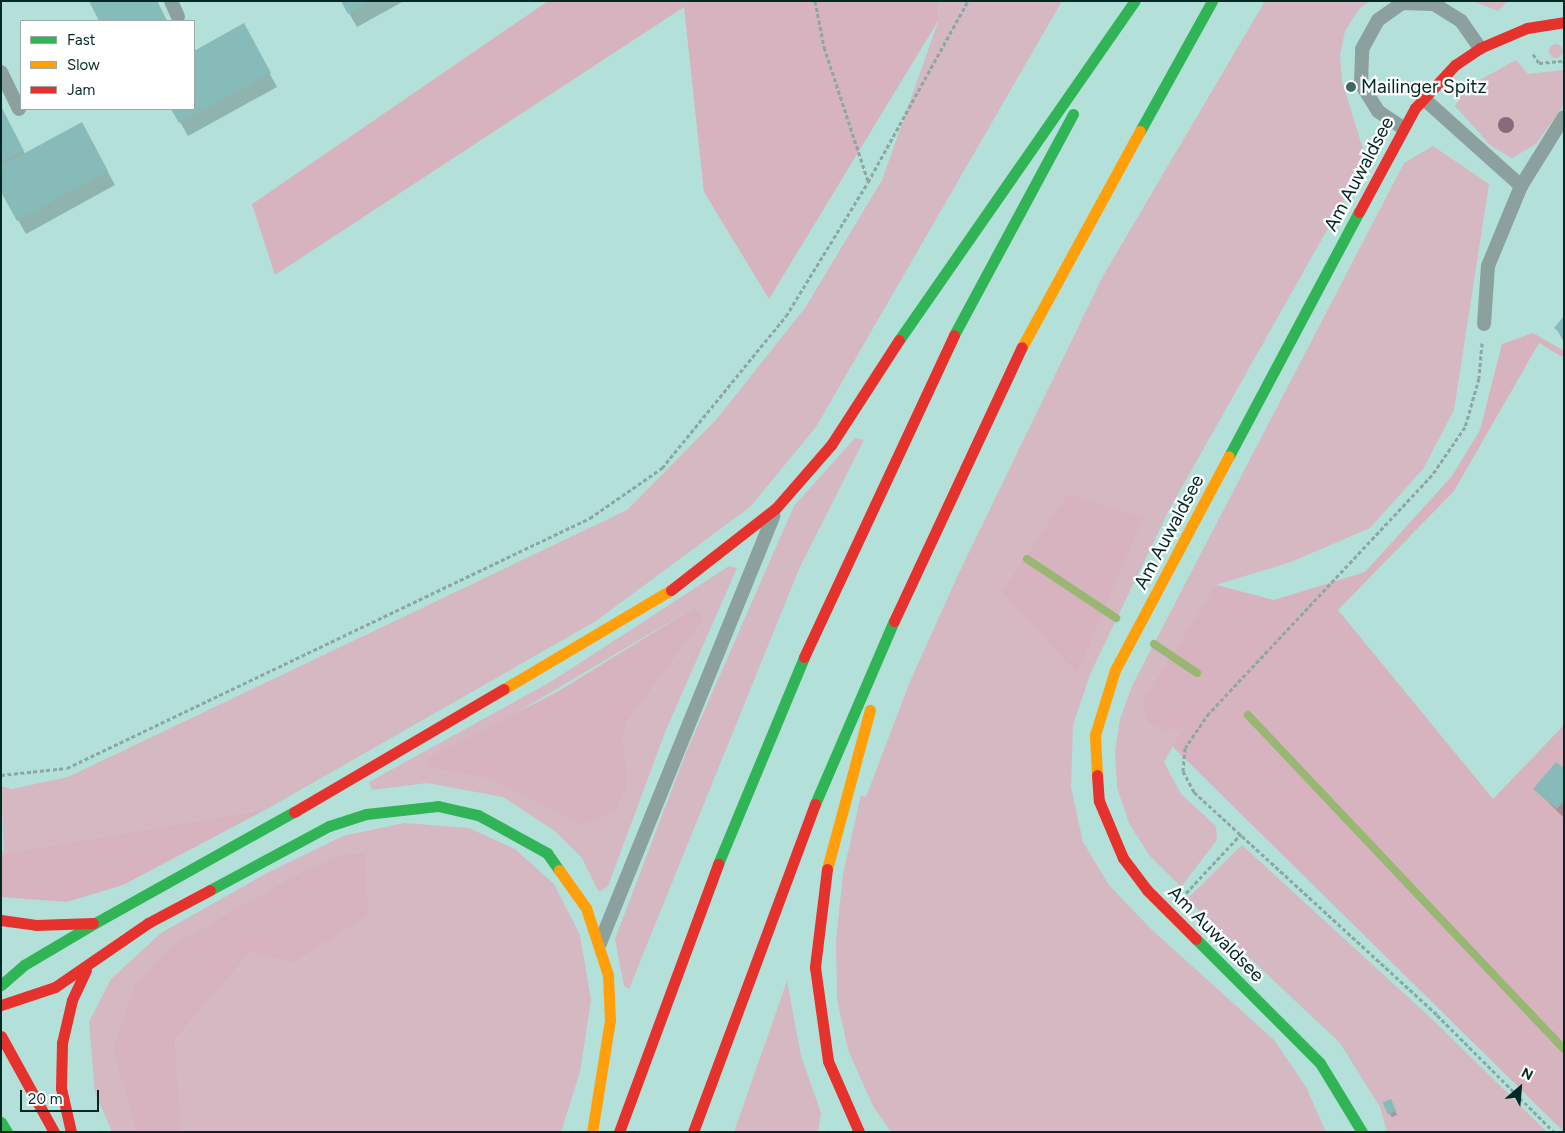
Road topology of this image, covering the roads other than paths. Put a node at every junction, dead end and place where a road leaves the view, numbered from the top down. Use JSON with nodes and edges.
{"nodes":[{"id":1,"x":171,"y":1,"type":"edge"},
{"id":2,"x":1135,"y":1,"type":"edge"},
{"id":3,"x":1212,"y":1,"type":"edge"},
{"id":4,"x":178,"y":16,"type":"dead end"},
{"id":5,"x":1564,"y":22,"type":"edge"},
{"id":6,"x":1480,"y":48,"type":"junction"},
{"id":7,"x":1,"y":72,"type":"edge"},
{"id":8,"x":1422,"y":98,"type":"junction"},
{"id":9,"x":19,"y":109,"type":"dead end"},
{"id":10,"x":1564,"y":116,"type":"edge"},
{"id":11,"x":1403,"y":128,"type":"junction"},
{"id":12,"x":1521,"y":186,"type":"junction"},
{"id":13,"x":1484,"y":324,"type":"road end"},
{"id":14,"x":776,"y":508,"type":"junction"},
{"id":15,"x":900,"y":605,"type":"junction"},
{"id":16,"x":1,"y":920,"type":"edge"},
{"id":17,"x":95,"y":923,"type":"junction"},
{"id":18,"x":599,"y":945,"type":"junction"},
{"id":19,"x":86,"y":970,"type":"junction"},
{"id":20,"x":1,"y":985,"type":"edge"},
{"id":21,"x":1,"y":1005,"type":"edge"},
{"id":22,"x":1,"y":1036,"type":"edge"},
{"id":23,"x":1342,"y":1094,"type":"junction"},
{"id":24,"x":848,"y":1110,"type":"junction"},
{"id":25,"x":1,"y":1122,"type":"edge"},
{"id":26,"x":7,"y":1132,"type":"edge"},
{"id":27,"x":54,"y":1132,"type":"edge"},
{"id":28,"x":71,"y":1132,"type":"edge"},
{"id":29,"x":592,"y":1132,"type":"edge"},
{"id":30,"x":619,"y":1132,"type":"edge"},
{"id":31,"x":693,"y":1132,"type":"edge"},
{"id":32,"x":841,"y":1132,"type":"edge"},
{"id":33,"x":859,"y":1132,"type":"edge"},
{"id":34,"x":1350,"y":1132,"type":"edge"},
{"id":35,"x":1362,"y":1132,"type":"edge"}],
"edges":[{"from":1,"to":4,"type":"lane"},
{"from":2,"to":14,"type":"main road"},
{"from":2,"to":30,"type":"main road"},
{"from":3,"to":15,"type":"main road"},
{"from":5,"to":6,"type":"main road","name":"Am Auwaldsee"},
{"from":6,"to":8,"type":"main road","name":"Am Auwaldsee"},
{"from":6,"to":11,"type":"lane"},
{"from":7,"to":9,"type":"lane"},
{"from":8,"to":11,"type":"main road","name":"Am Auwaldsee"},
{"from":8,"to":12,"type":"lane"},
{"from":10,"to":12,"type":"lane"},
{"from":11,"to":23,"type":"main road","name":"Am Auwaldsee"},
{"from":12,"to":13,"type":"lane"},
{"from":14,"to":17,"type":"main road"},
{"from":14,"to":18,"type":"lane"},
{"from":15,"to":24,"type":"main road"},
{"from":15,"to":31,"type":"main road"},
{"from":16,"to":17,"type":"main road"},
{"from":17,"to":20,"type":"main road"},
{"from":18,"to":19,"type":"main road"},
{"from":18,"to":29,"type":"main road"},
{"from":19,"to":21,"type":"main road"},
{"from":19,"to":28,"type":"main road"},
{"from":22,"to":27,"type":"main road"},
{"from":23,"to":34,"type":"main road","name":"Am Auwaldsee"},
{"from":23,"to":35,"type":"main road","name":"Am Auwaldsee"},
{"from":24,"to":32,"type":"lane"},
{"from":24,"to":33,"type":"main road"},
{"from":25,"to":26,"type":"main road"}]}
